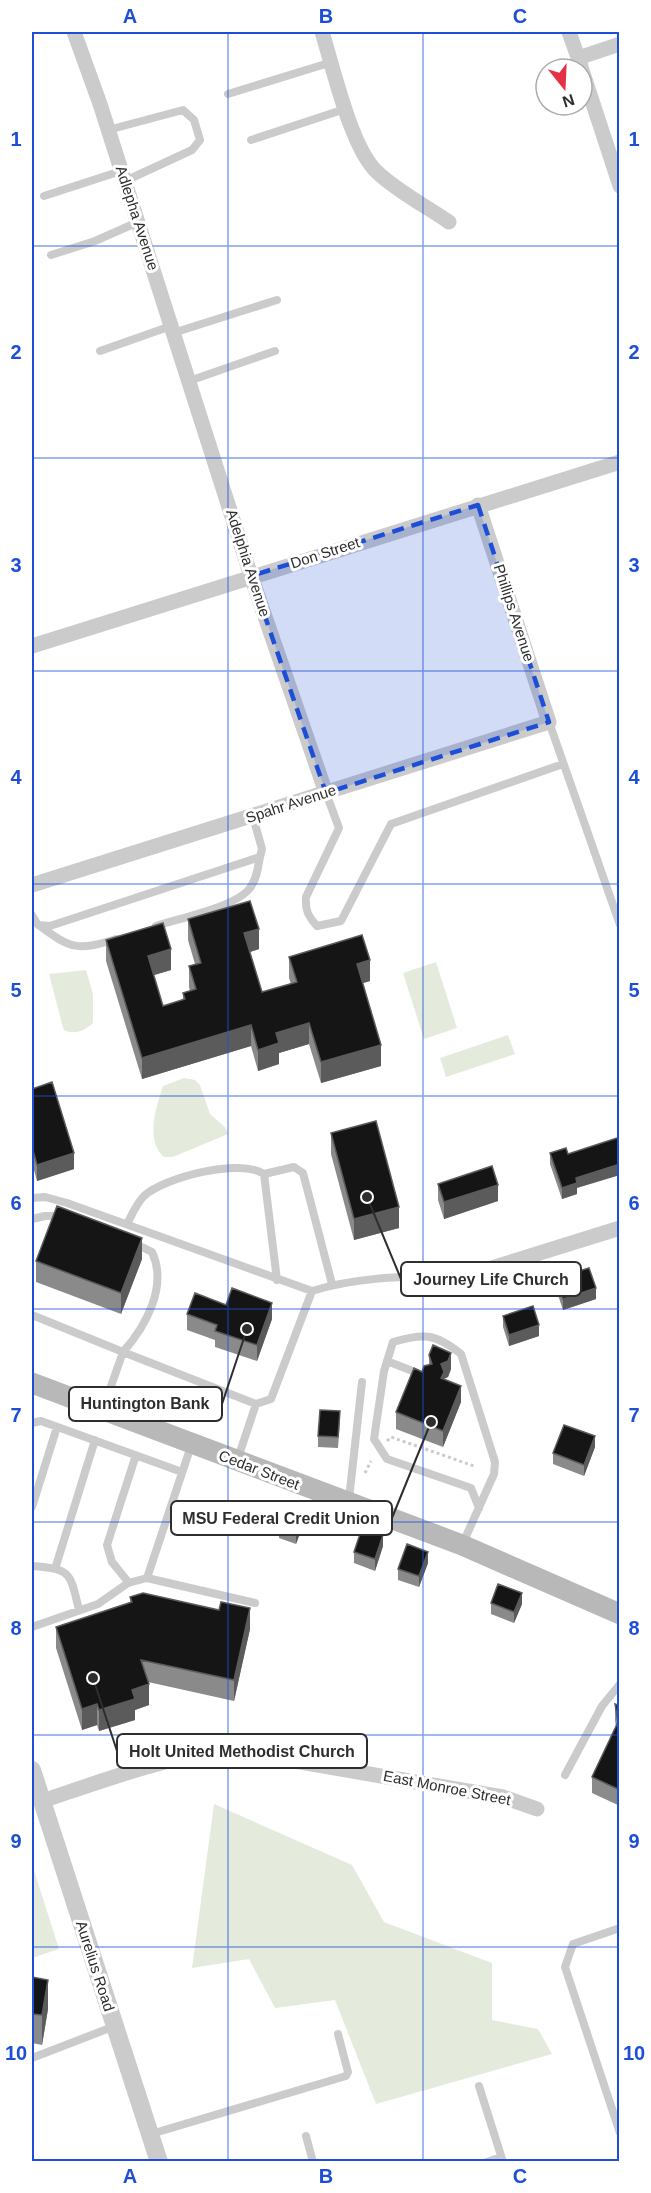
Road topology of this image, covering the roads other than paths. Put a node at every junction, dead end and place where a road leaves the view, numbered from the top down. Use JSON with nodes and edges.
{"nodes":[{"id":1,"x":74,"y":32,"type":"edge"},
{"id":2,"x":322,"y":32,"type":"edge"},
{"id":3,"x":569,"y":32,"type":"edge"},
{"id":4,"x":620,"y":44,"type":"edge"},
{"id":5,"x":578,"y":57,"type":"edge"},
{"id":6,"x":594,"y":59,"type":"edge"},
{"id":7,"x":332,"y":62,"type":"junction"},
{"id":8,"x":228,"y":94,"type":"dead end"},
{"id":9,"x":594,"y":106,"type":"edge"},
{"id":10,"x":347,"y":109,"type":"junction"},
{"id":11,"x":108,"y":130,"type":"junction"},
{"id":12,"x":251,"y":140,"type":"dead end"},
{"id":13,"x":123,"y":176,"type":"junction"},
{"id":14,"x":620,"y":186,"type":"edge"},
{"id":15,"x":44,"y":196,"type":"dead end"},
{"id":16,"x":138,"y":222,"type":"junction"},
{"id":17,"x":449,"y":222,"type":"dead end"},
{"id":18,"x":51,"y":255,"type":"dead end"},
{"id":19,"x":277,"y":300,"type":"dead end"},
{"id":20,"x":172,"y":329,"type":"junction"},
{"id":21,"x":100,"y":351,"type":"dead end"},
{"id":22,"x":275,"y":351,"type":"dead end"},
{"id":23,"x":189,"y":381,"type":"junction"},
{"id":24,"x":620,"y":462,"type":"edge"},
{"id":25,"x":478,"y":504,"type":"junction"},
{"id":26,"x":251,"y":576,"type":"junction"},
{"id":27,"x":32,"y":646,"type":"edge"},
{"id":28,"x":549,"y":722,"type":"junction"},
{"id":29,"x":563,"y":764,"type":"junction"},
{"id":30,"x":326,"y":793,"type":"junction"},
{"id":31,"x":253,"y":817,"type":"junction"},
{"id":32,"x":260,"y":857,"type":"junction"},
{"id":33,"x":32,"y":885,"type":"edge"},
{"id":34,"x":32,"y":915,"type":"edge"},
{"id":35,"x":39,"y":925,"type":"junction"},
{"id":36,"x":620,"y":925,"type":"edge"},
{"id":37,"x":152,"y":927,"type":"edge"},
{"id":38,"x":120,"y":938,"type":"edge"},
{"id":39,"x":264,"y":1174,"type":"junction"},
{"id":40,"x":32,"y":1198,"type":"edge"},
{"id":41,"x":32,"y":1219,"type":"edge"},
{"id":42,"x":72,"y":1220,"type":"edge"},
{"id":43,"x":127,"y":1224,"type":"junction"},
{"id":44,"x":620,"y":1228,"type":"edge"},
{"id":45,"x":121,"y":1238,"type":"edge"},
{"id":46,"x":469,"y":1275,"type":"joint"},
{"id":47,"x":277,"y":1280,"type":"junction"},
{"id":48,"x":332,"y":1284,"type":"junction"},
{"id":49,"x":312,"y":1291,"type":"junction"},
{"id":50,"x":32,"y":1315,"type":"edge"},
{"id":51,"x":123,"y":1352,"type":"junction"},
{"id":52,"x":387,"y":1361,"type":"junction"},
{"id":53,"x":427,"y":1377,"type":"edge"},
{"id":54,"x":362,"y":1382,"type":"dead end"},
{"id":55,"x":32,"y":1383,"type":"edge"},
{"id":56,"x":465,"y":1390,"type":"dead end"},
{"id":57,"x":474,"y":1394,"type":"junction"},
{"id":58,"x":256,"y":1404,"type":"junction"},
{"id":59,"x":102,"y":1410,"type":"junction"},
{"id":60,"x":32,"y":1423,"type":"edge"},
{"id":61,"x":57,"y":1426,"type":"junction"},
{"id":62,"x":95,"y":1440,"type":"junction"},
{"id":63,"x":192,"y":1444,"type":"junction"},
{"id":64,"x":136,"y":1455,"type":"junction"},
{"id":65,"x":237,"y":1462,"type":"junction"},
{"id":66,"x":182,"y":1472,"type":"junction"},
{"id":67,"x":348,"y":1503,"type":"junction"},
{"id":68,"x":32,"y":1507,"type":"edge"},
{"id":69,"x":479,"y":1508,"type":"junction"},
{"id":70,"x":462,"y":1545,"type":"junction"},
{"id":71,"x":32,"y":1566,"type":"edge"},
{"id":72,"x":55,"y":1569,"type":"junction"},
{"id":73,"x":147,"y":1578,"type":"junction"},
{"id":74,"x":129,"y":1583,"type":"junction"},
{"id":75,"x":255,"y":1603,"type":"dead end"},
{"id":76,"x":79,"y":1610,"type":"junction"},
{"id":77,"x":620,"y":1614,"type":"edge"},
{"id":78,"x":32,"y":1627,"type":"edge"},
{"id":79,"x":618,"y":1687,"type":"edge"},
{"id":80,"x":32,"y":1770,"type":"edge"},
{"id":81,"x":565,"y":1775,"type":"dead end"},
{"id":82,"x":42,"y":1801,"type":"junction"},
{"id":83,"x":537,"y":1809,"type":"dead end"},
{"id":84,"x":620,"y":1928,"type":"edge"},
{"id":85,"x":115,"y":2026,"type":"junction"},
{"id":86,"x":338,"y":2034,"type":"dead end"},
{"id":87,"x":32,"y":2058,"type":"edge"},
{"id":88,"x":479,"y":2086,"type":"dead end"},
{"id":89,"x":620,"y":2133,"type":"edge"},
{"id":90,"x":150,"y":2134,"type":"junction"},
{"id":91,"x":306,"y":2136,"type":"dead end"},
{"id":92,"x":502,"y":2159,"type":"edge"},
{"id":93,"x":159,"y":2162,"type":"edge"},
{"id":94,"x":314,"y":2162,"type":"edge"},
{"id":95,"x":487,"y":2162,"type":"edge"}],
"edges":[{"from":1,"to":11,"type":"street","name":"Adlepha Avenue"},
{"from":2,"to":7,"type":"street"},
{"from":3,"to":5,"type":"street"},
{"from":4,"to":6,"type":"street"},
{"from":7,"to":8,"type":"lane"},
{"from":7,"to":10,"type":"street"},
{"from":9,"to":14,"type":"street"},
{"from":10,"to":12,"type":"lane"},
{"from":10,"to":17,"type":"street"},
{"from":11,"to":13,"type":"street","name":"Adlepha Avenue"},
{"from":11,"to":13,"type":"lane"},
{"from":13,"to":15,"type":"lane"},
{"from":13,"to":16,"type":"street","name":"Adlepha Avenue"},
{"from":16,"to":18,"type":"lane"},
{"from":16,"to":20,"type":"street","name":"Adlepha Avenue"},
{"from":19,"to":20,"type":"lane"},
{"from":20,"to":21,"type":"lane"},
{"from":20,"to":23,"type":"street","name":"Adelphia Avenue"},
{"from":22,"to":23,"type":"lane"},
{"from":23,"to":26,"type":"street","name":"Adelphia Avenue"},
{"from":24,"to":25,"type":"street","name":"Don Street"},
{"from":25,"to":26,"type":"street","name":"Don Street"},
{"from":25,"to":28,"type":"street","name":"Phillips Avenue"},
{"from":26,"to":27,"type":"street","name":"Don Street"},
{"from":26,"to":30,"type":"street","name":"Adelphia Avenue"},
{"from":28,"to":29,"type":"lane"},
{"from":28,"to":30,"type":"street","name":"Spahr Avenue"},
{"from":29,"to":30,"type":"lane"},
{"from":29,"to":36,"type":"lane"},
{"from":30,"to":31,"type":"street","name":"Spahr Avenue"},
{"from":31,"to":32,"type":"lane"},
{"from":31,"to":33,"type":"street","name":"Spahr Avenue"},
{"from":32,"to":35,"type":"lane"},
{"from":32,"to":37,"type":"lane"},
{"from":34,"to":35,"type":"lane"},
{"from":35,"to":38,"type":"lane"},
{"from":39,"to":43,"type":"lane"},
{"from":39,"to":47,"type":"lane"},
{"from":39,"to":48,"type":"lane"},
{"from":40,"to":43,"type":"lane"},
{"from":41,"to":42,"type":"lane"},
{"from":43,"to":47,"type":"lane"},
{"from":44,"to":46,"type":"street"},
{"from":45,"to":51,"type":"lane"},
{"from":46,"to":48,"type":"lane"},
{"from":47,"to":49,"type":"lane"},
{"from":48,"to":49,"type":"lane"},
{"from":49,"to":58,"type":"lane"},
{"from":50,"to":51,"type":"lane"},
{"from":51,"to":58,"type":"lane"},
{"from":51,"to":59,"type":"lane"},
{"from":52,"to":53,"type":"lane"},
{"from":52,"to":57,"type":"lane"},
{"from":52,"to":69,"type":"lane"},
{"from":54,"to":67,"type":"lane"},
{"from":55,"to":59,"type":"main road","name":"Cedar Street"},
{"from":56,"to":57,"type":"lane"},
{"from":57,"to":69,"type":"lane"},
{"from":58,"to":65,"type":"lane"},
{"from":59,"to":63,"type":"main road","name":"Cedar Street"},
{"from":60,"to":61,"type":"lane"},
{"from":61,"to":62,"type":"lane"},
{"from":61,"to":68,"type":"lane"},
{"from":62,"to":64,"type":"lane"},
{"from":62,"to":72,"type":"lane"},
{"from":63,"to":65,"type":"main road","name":"Cedar Street"},
{"from":63,"to":66,"type":"lane"},
{"from":64,"to":66,"type":"lane"},
{"from":64,"to":74,"type":"lane"},
{"from":65,"to":67,"type":"main road","name":"Cedar Street"},
{"from":66,"to":73,"type":"lane"},
{"from":67,"to":70,"type":"main road","name":"Cedar Street"},
{"from":69,"to":70,"type":"lane"},
{"from":70,"to":77,"type":"main road","name":"Cedar Street"},
{"from":71,"to":72,"type":"lane"},
{"from":72,"to":76,"type":"lane"},
{"from":73,"to":74,"type":"lane"},
{"from":73,"to":75,"type":"lane"},
{"from":74,"to":76,"type":"lane"},
{"from":76,"to":78,"type":"lane"},
{"from":79,"to":81,"type":"lane"},
{"from":80,"to":82,"type":"street","name":"Aurelius Road"},
{"from":82,"to":83,"type":"street","name":"East Monroe Street"},
{"from":82,"to":85,"type":"street","name":"Aurelius Road"},
{"from":84,"to":89,"type":"lane"},
{"from":85,"to":87,"type":"lane"},
{"from":85,"to":90,"type":"street","name":"Aurelius Road"},
{"from":86,"to":90,"type":"lane"},
{"from":88,"to":92,"type":"lane"},
{"from":90,"to":93,"type":"street","name":"Aurelius Road"},
{"from":91,"to":94,"type":"lane"},
{"from":92,"to":95,"type":"lane"}]}
